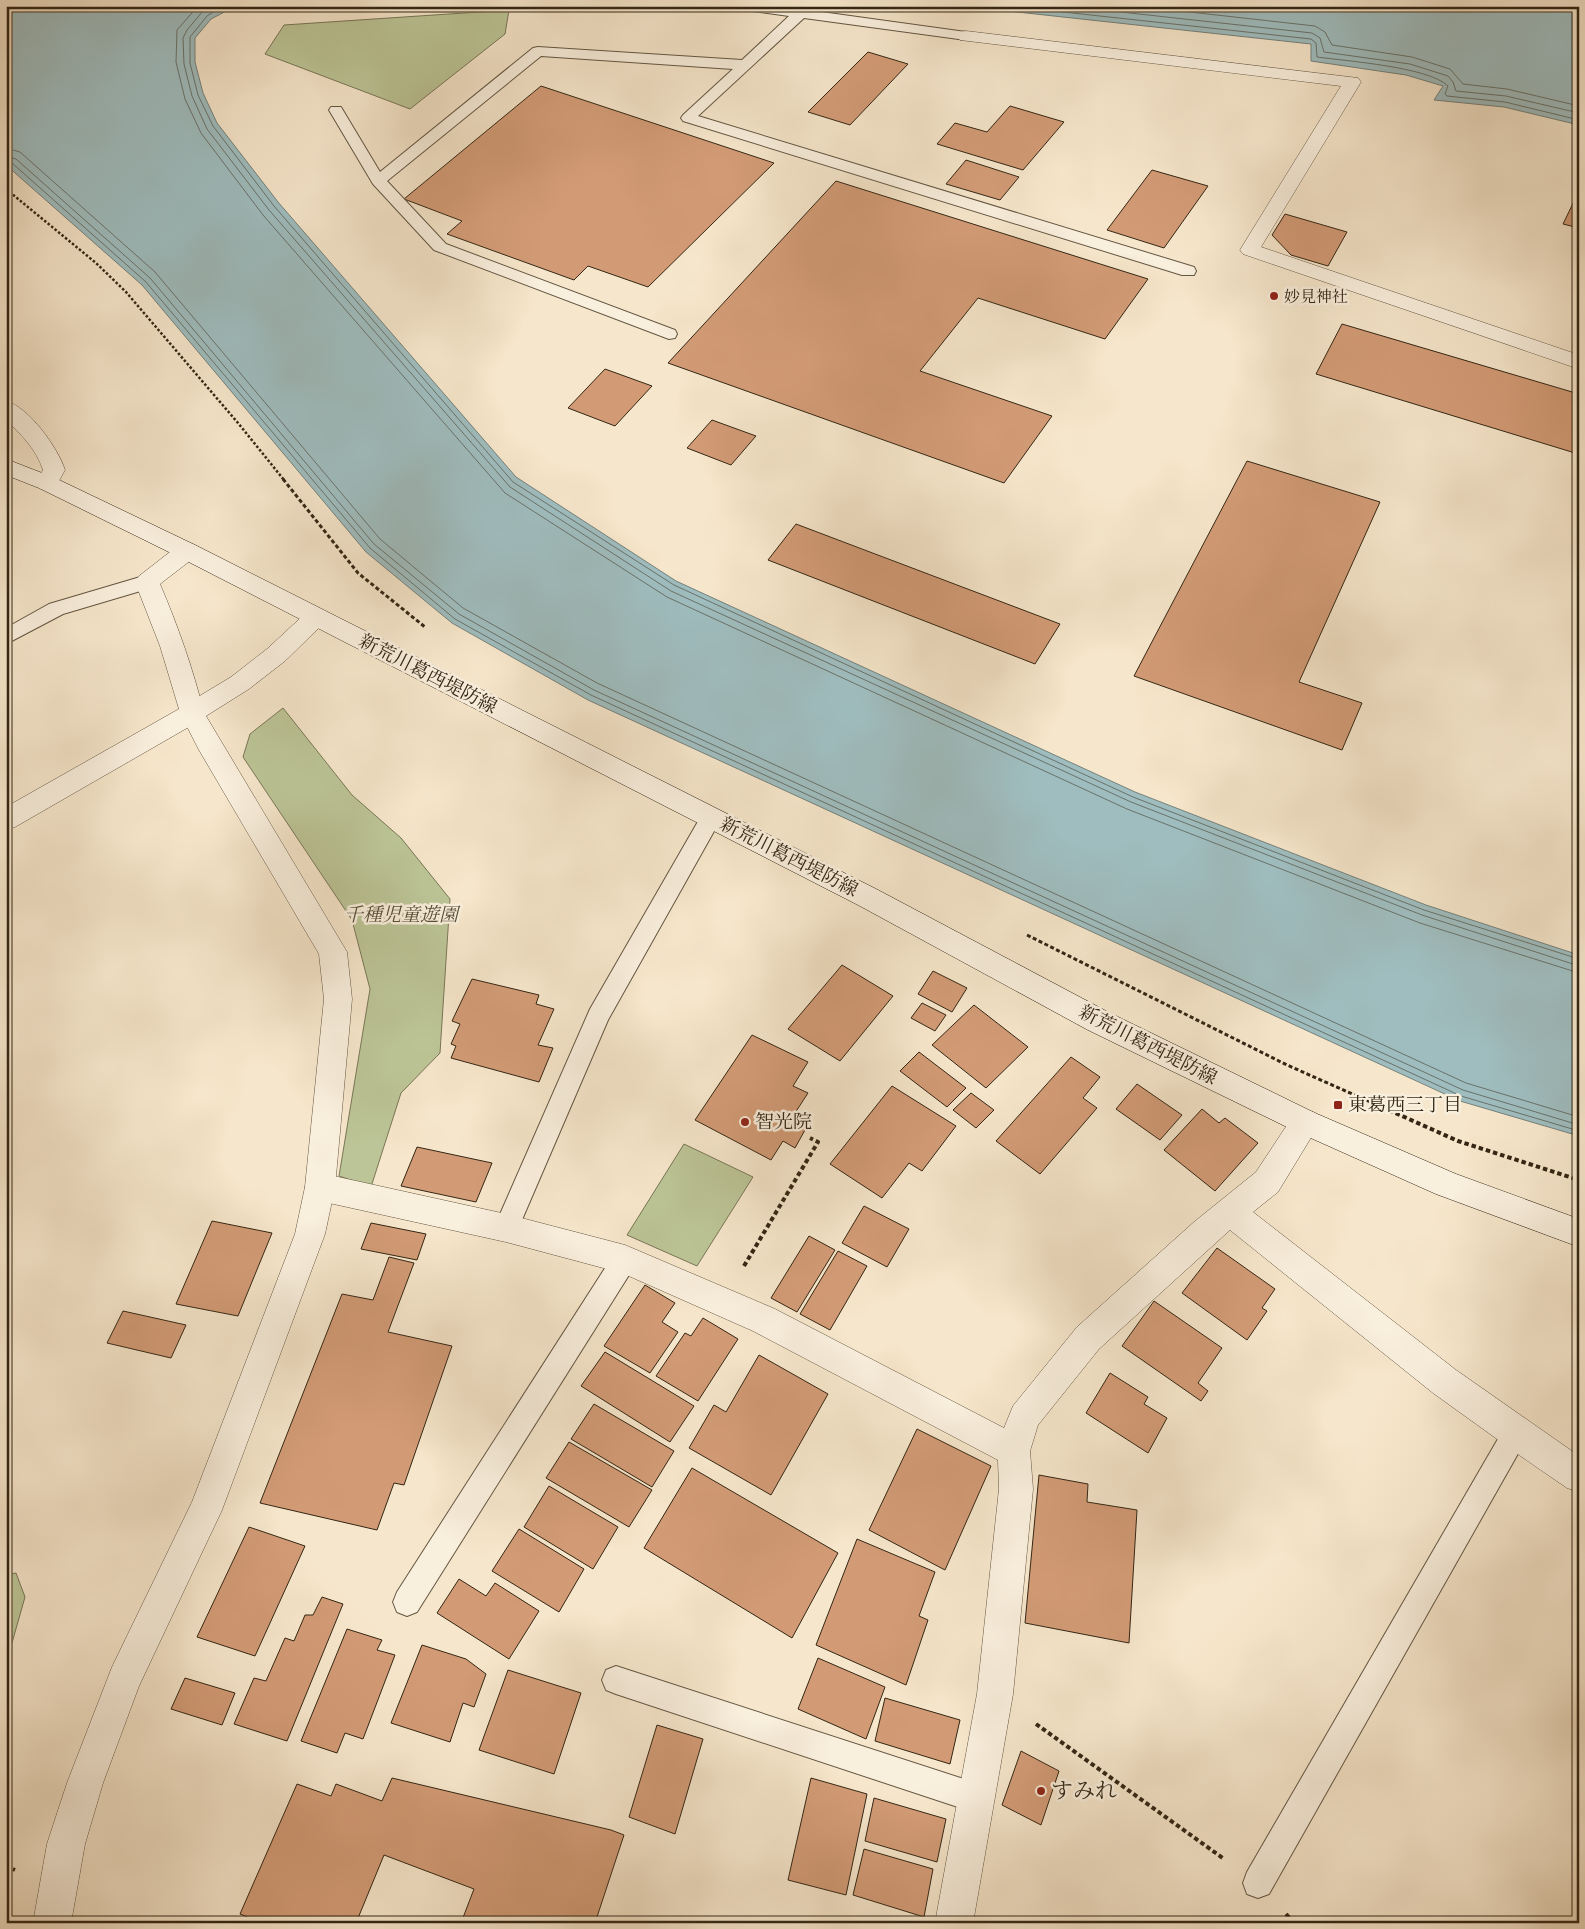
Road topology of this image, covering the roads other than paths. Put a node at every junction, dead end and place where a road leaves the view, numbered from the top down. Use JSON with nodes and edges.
{"nodes":[{"id":1,"x":745,"y":6,"type":"edge"},
{"id":2,"x":800,"y":14,"type":"junction"},
{"id":3,"x":966,"y":36,"type":"joint"},
{"id":4,"x":744,"y":65,"type":"junction"},
{"id":5,"x":336,"y":110,"type":"dead end"},
{"id":6,"x":378,"y":181,"type":"junction"},
{"id":7,"x":1188,"y":271,"type":"dead end"},
{"id":8,"x":669,"y":334,"type":"dead end"},
{"id":9,"x":1579,"y":362,"type":"edge"},
{"id":10,"x":6,"y":408,"type":"edge"},
{"id":11,"x":6,"y":466,"type":"edge"},
{"id":12,"x":47,"y":483,"type":"junction"},
{"id":13,"x":187,"y":551,"type":"junction"},
{"id":14,"x":147,"y":582,"type":"junction"},
{"id":15,"x":316,"y":617,"type":"junction"},
{"id":16,"x":6,"y":637,"type":"edge"},
{"id":17,"x":192,"y":712,"type":"junction"},
{"id":18,"x":711,"y":817,"type":"junction"},
{"id":19,"x":6,"y":820,"type":"edge"},
{"id":20,"x":1305,"y":1122,"type":"junction"},
{"id":21,"x":320,"y":1188,"type":"junction"},
{"id":22,"x":1230,"y":1212,"type":"junction"},
{"id":23,"x":506,"y":1228,"type":"junction"},
{"id":24,"x":1579,"y":1233,"type":"edge"},
{"id":25,"x":625,"y":1259,"type":"junction"},
{"id":26,"x":1515,"y":1434,"type":"junction"},
{"id":27,"x":1014,"y":1451,"type":"junction"},
{"id":28,"x":1579,"y":1476,"type":"edge"},
{"id":29,"x":407,"y":1602,"type":"dead end"},
{"id":30,"x":616,"y":1680,"type":"dead end"},
{"id":31,"x":976,"y":1798,"type":"junction"},
{"id":32,"x":1258,"y":1883,"type":"road end"},
{"id":33,"x":52,"y":1923,"type":"edge"},
{"id":34,"x":954,"y":1923,"type":"edge"}],
"edges":[{"from":1,"to":2,"type":"lane"},
{"from":2,"to":3,"type":"lane"},
{"from":2,"to":4,"type":"lane"},
{"from":3,"to":9,"type":"street"},
{"from":4,"to":6,"type":"lane"},
{"from":4,"to":7,"type":"lane"},
{"from":5,"to":6,"type":"lane"},
{"from":6,"to":8,"type":"lane"},
{"from":10,"to":12,"type":"street"},
{"from":11,"to":12,"type":"street","name":"新荒川葛西堤防線"},
{"from":12,"to":13,"type":"street","name":"新荒川葛西堤防線"},
{"from":13,"to":14,"type":"street"},
{"from":13,"to":15,"type":"street","name":"新荒川葛西堤防線"},
{"from":14,"to":16,"type":"lane"},
{"from":14,"to":17,"type":"street"},
{"from":15,"to":17,"type":"street"},
{"from":15,"to":18,"type":"street","name":"新荒川葛西堤防線"},
{"from":17,"to":19,"type":"street"},
{"from":17,"to":21,"type":"street"},
{"from":18,"to":20,"type":"street","name":"新荒川葛西堤防線"},
{"from":18,"to":23,"type":"lane"},
{"from":20,"to":22,"type":"street"},
{"from":20,"to":24,"type":"street","name":"新荒川葛西堤防線"},
{"from":21,"to":23,"type":"street"},
{"from":21,"to":33,"type":"street"},
{"from":22,"to":26,"type":"street"},
{"from":22,"to":27,"type":"street"},
{"from":23,"to":25,"type":"street"},
{"from":25,"to":27,"type":"street"},
{"from":25,"to":29,"type":"lane"},
{"from":26,"to":28,"type":"street"},
{"from":26,"to":32,"type":"lane"},
{"from":27,"to":31,"type":"street"},
{"from":30,"to":31,"type":"lane"},
{"from":31,"to":34,"type":"street"}]}
